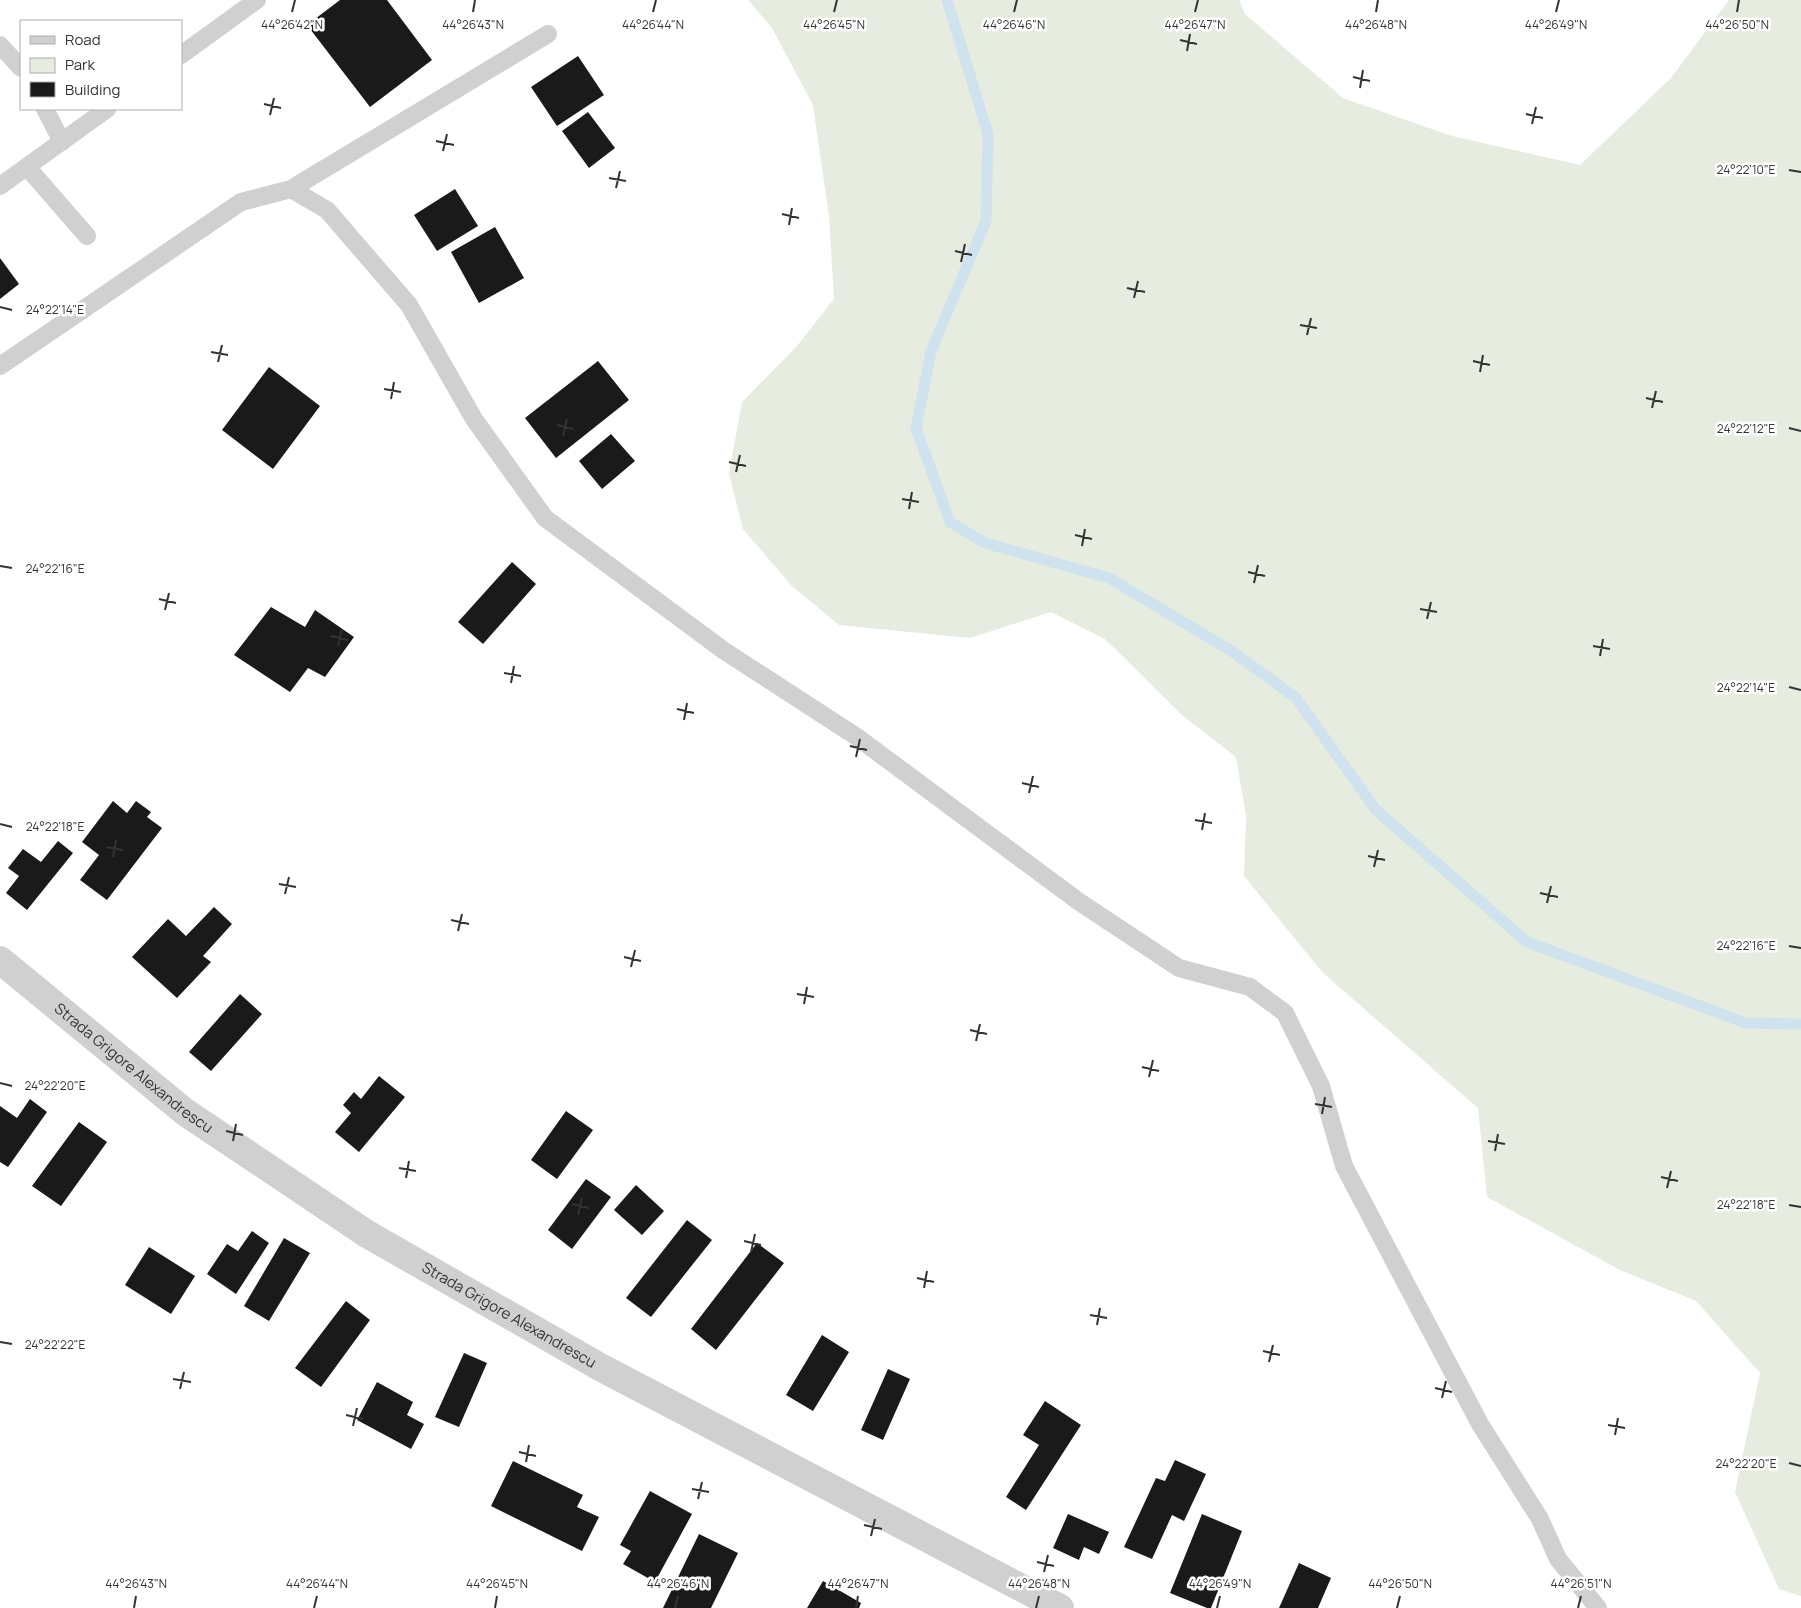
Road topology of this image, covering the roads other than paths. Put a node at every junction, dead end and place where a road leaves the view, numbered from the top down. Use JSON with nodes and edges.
{"nodes":[{"id":1,"x":257,"y":0,"type":"edge"},
{"id":2,"x":548,"y":34,"type":"dead end"},
{"id":3,"x":0,"y":45,"type":"edge"},
{"id":4,"x":182,"y":54,"type":"edge"},
{"id":5,"x":20,"y":67,"type":"edge"},
{"id":6,"x":45,"y":110,"type":"edge"},
{"id":7,"x":106,"y":110,"type":"edge"},
{"id":8,"x":62,"y":142,"type":"junction"},
{"id":9,"x":27,"y":167,"type":"junction"},
{"id":10,"x":0,"y":186,"type":"edge"},
{"id":11,"x":291,"y":189,"type":"junction"},
{"id":12,"x":87,"y":236,"type":"dead end"},
{"id":13,"x":0,"y":366,"type":"edge"},
{"id":14,"x":0,"y":960,"type":"edge"},
{"id":15,"x":1060,"y":1608,"type":"edge"},
{"id":16,"x":1598,"y":1608,"type":"edge"}],
"edges":[{"from":1,"to":4,"type":"lane"},
{"from":2,"to":11,"type":"lane"},
{"from":3,"to":5,"type":"lane"},
{"from":6,"to":8,"type":"lane"},
{"from":7,"to":8,"type":"lane"},
{"from":8,"to":9,"type":"lane"},
{"from":9,"to":10,"type":"lane"},
{"from":9,"to":12,"type":"lane"},
{"from":11,"to":13,"type":"lane"},
{"from":11,"to":16,"type":"lane"},
{"from":14,"to":15,"type":"street","name":"Strada Grigore Alexandrescu"}]}
